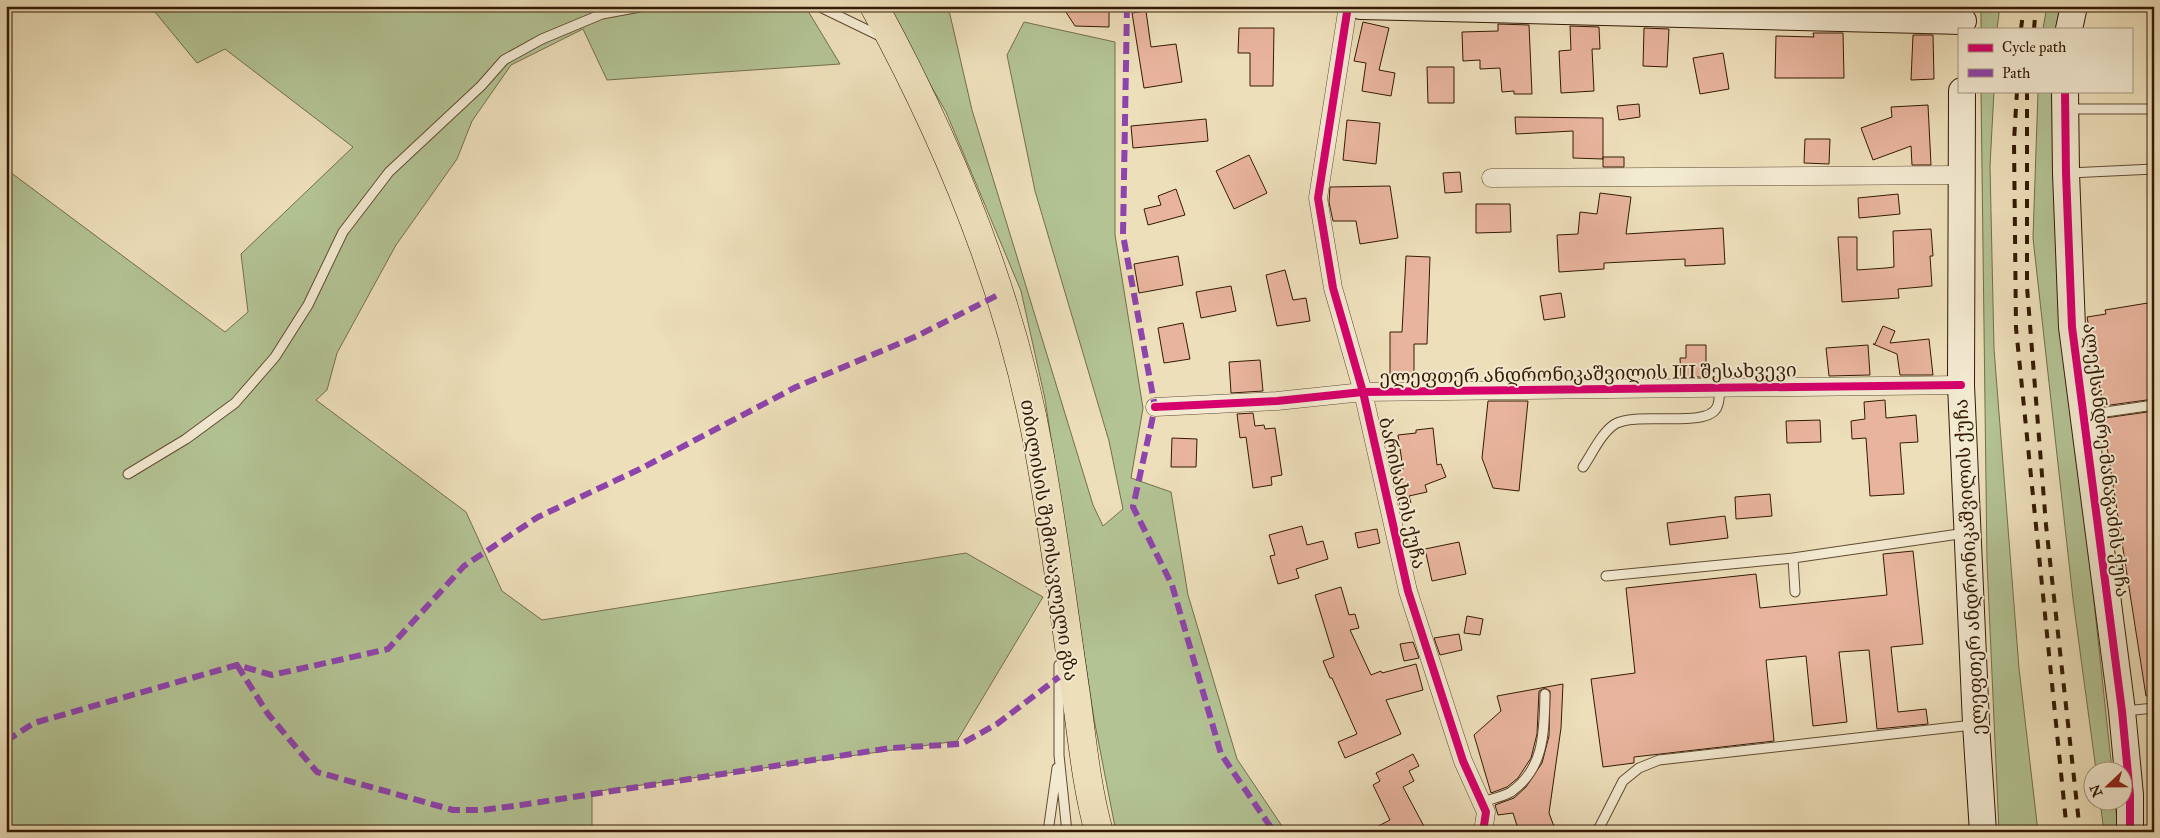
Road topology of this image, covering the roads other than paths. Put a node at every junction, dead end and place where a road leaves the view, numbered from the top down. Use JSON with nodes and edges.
{"nodes":[{"id":1,"x":645,"y":6,"type":"edge"},
{"id":2,"x":818,"y":6,"type":"edge"},
{"id":3,"x":874,"y":6,"type":"edge"},
{"id":4,"x":1348,"y":6,"type":"edge"},
{"id":5,"x":1361,"y":6,"type":"edge"},
{"id":6,"x":2074,"y":6,"type":"edge"},
{"id":7,"x":1964,"y":19,"type":"edge"},
{"id":8,"x":2069,"y":28,"type":"edge"},
{"id":9,"x":894,"y":43,"type":"junction"},
{"id":10,"x":1962,"y":92,"type":"edge"},
{"id":11,"x":2065,"y":100,"type":"edge"},
{"id":12,"x":2154,"y":109,"type":"edge"},
{"id":13,"x":2154,"y":169,"type":"edge"},
{"id":14,"x":2066,"y":173,"type":"junction"},
{"id":15,"x":1961,"y":175,"type":"junction"},
{"id":16,"x":1491,"y":178,"type":"dead end"},
{"id":17,"x":1961,"y":385,"type":"junction"},
{"id":18,"x":1720,"y":388,"type":"junction"},
{"id":19,"x":1363,"y":392,"type":"junction"},
{"id":20,"x":2154,"y":405,"type":"edge"},
{"id":21,"x":1155,"y":407,"type":"dead end"},
{"id":22,"x":2084,"y":414,"type":"junction"},
{"id":23,"x":1583,"y":468,"type":"dead end"},
{"id":24,"x":128,"y":474,"type":"dead end"},
{"id":25,"x":1966,"y":534,"type":"junction"},
{"id":26,"x":1056,"y":552,"type":"junction"},
{"id":27,"x":1793,"y":558,"type":"junction"},
{"id":28,"x":1606,"y":576,"type":"dead end"},
{"id":29,"x":1795,"y":592,"type":"dead end"},
{"id":30,"x":1058,"y":638,"type":"dead end"},
{"id":31,"x":1059,"y":658,"type":"dead end"},
{"id":32,"x":1545,"y":694,"type":"dead end"},
{"id":33,"x":2154,"y":708,"type":"edge"},
{"id":34,"x":2122,"y":712,"type":"junction"},
{"id":35,"x":1976,"y":724,"type":"junction"},
{"id":36,"x":1059,"y":755,"type":"junction"},
{"id":37,"x":1482,"y":802,"type":"junction"},
{"id":38,"x":1048,"y":832,"type":"edge"},
{"id":39,"x":1067,"y":832,"type":"edge"},
{"id":40,"x":1099,"y":832,"type":"edge"},
{"id":41,"x":1482,"y":832,"type":"edge"},
{"id":42,"x":1598,"y":832,"type":"edge"},
{"id":43,"x":1983,"y":832,"type":"edge"},
{"id":44,"x":2130,"y":832,"type":"edge"}],
"edges":[{"from":1,"to":24,"type":"lane"},
{"from":2,"to":9,"type":"lane"},
{"from":3,"to":9,"type":"highway","name":"თბილისის შემოსავლელი გზა"},
{"from":4,"to":19,"type":"street","name":"ბარისახოს ქუჩა"},
{"from":5,"to":7,"type":"street"},
{"from":6,"to":8,"type":"street"},
{"from":9,"to":26,"type":"highway","name":"თბილისის შემოსავლელი გზა"},
{"from":10,"to":15,"type":"street","name":"ელეფთერ ანდრონიკაშვილის ქუჩა"},
{"from":11,"to":12,"type":"lane"},
{"from":11,"to":14,"type":"street","name":"ალექსანდრე მანაგაძის ქუჩა"},
{"from":13,"to":14,"type":"lane"},
{"from":14,"to":22,"type":"street","name":"ალექსანდრე მანაგაძის ქუჩა"},
{"from":15,"to":16,"type":"street"},
{"from":15,"to":17,"type":"street","name":"ელეფთერ ანდრონიკაშვილის ქუჩა"},
{"from":17,"to":18,"type":"street","name":"ელეფთერ ანდრონიკაშვილის III შესახვევი"},
{"from":17,"to":25,"type":"street","name":"ელეფთერ ანდრონიკაშვილის ქუჩა"},
{"from":18,"to":19,"type":"street","name":"ელეფთერ ანდრონიკაშვილის III შესახვევი"},
{"from":18,"to":23,"type":"lane"},
{"from":19,"to":21,"type":"street","name":"ელეფთერ ანდრონიკაშვილის III შესახვევი"},
{"from":19,"to":37,"type":"street","name":"ბარისახოს ქუჩა"},
{"from":20,"to":22,"type":"lane"},
{"from":22,"to":34,"type":"street","name":"ალექსანდრე მანაგაძის ქუჩა"},
{"from":25,"to":27,"type":"lane"},
{"from":25,"to":35,"type":"street","name":"ელეფთერ ანდრონიკაშვილის ქუჩა"},
{"from":26,"to":30,"type":"lane"},
{"from":26,"to":40,"type":"highway","name":"თბილისის შემოსავლელი გზა"},
{"from":27,"to":28,"type":"lane"},
{"from":27,"to":29,"type":"lane"},
{"from":31,"to":36,"type":"lane"},
{"from":32,"to":37,"type":"lane"},
{"from":33,"to":34,"type":"lane"},
{"from":34,"to":44,"type":"street","name":"ალექსანდრე მანაგაძის ქუჩა"},
{"from":35,"to":42,"type":"lane"},
{"from":35,"to":43,"type":"street","name":"ელეფთერ ანდრონიკაშვილის ქუჩა"},
{"from":36,"to":38,"type":"lane"},
{"from":36,"to":39,"type":"lane"},
{"from":37,"to":41,"type":"street","name":"ბარისახოს ქუჩა"}]}
